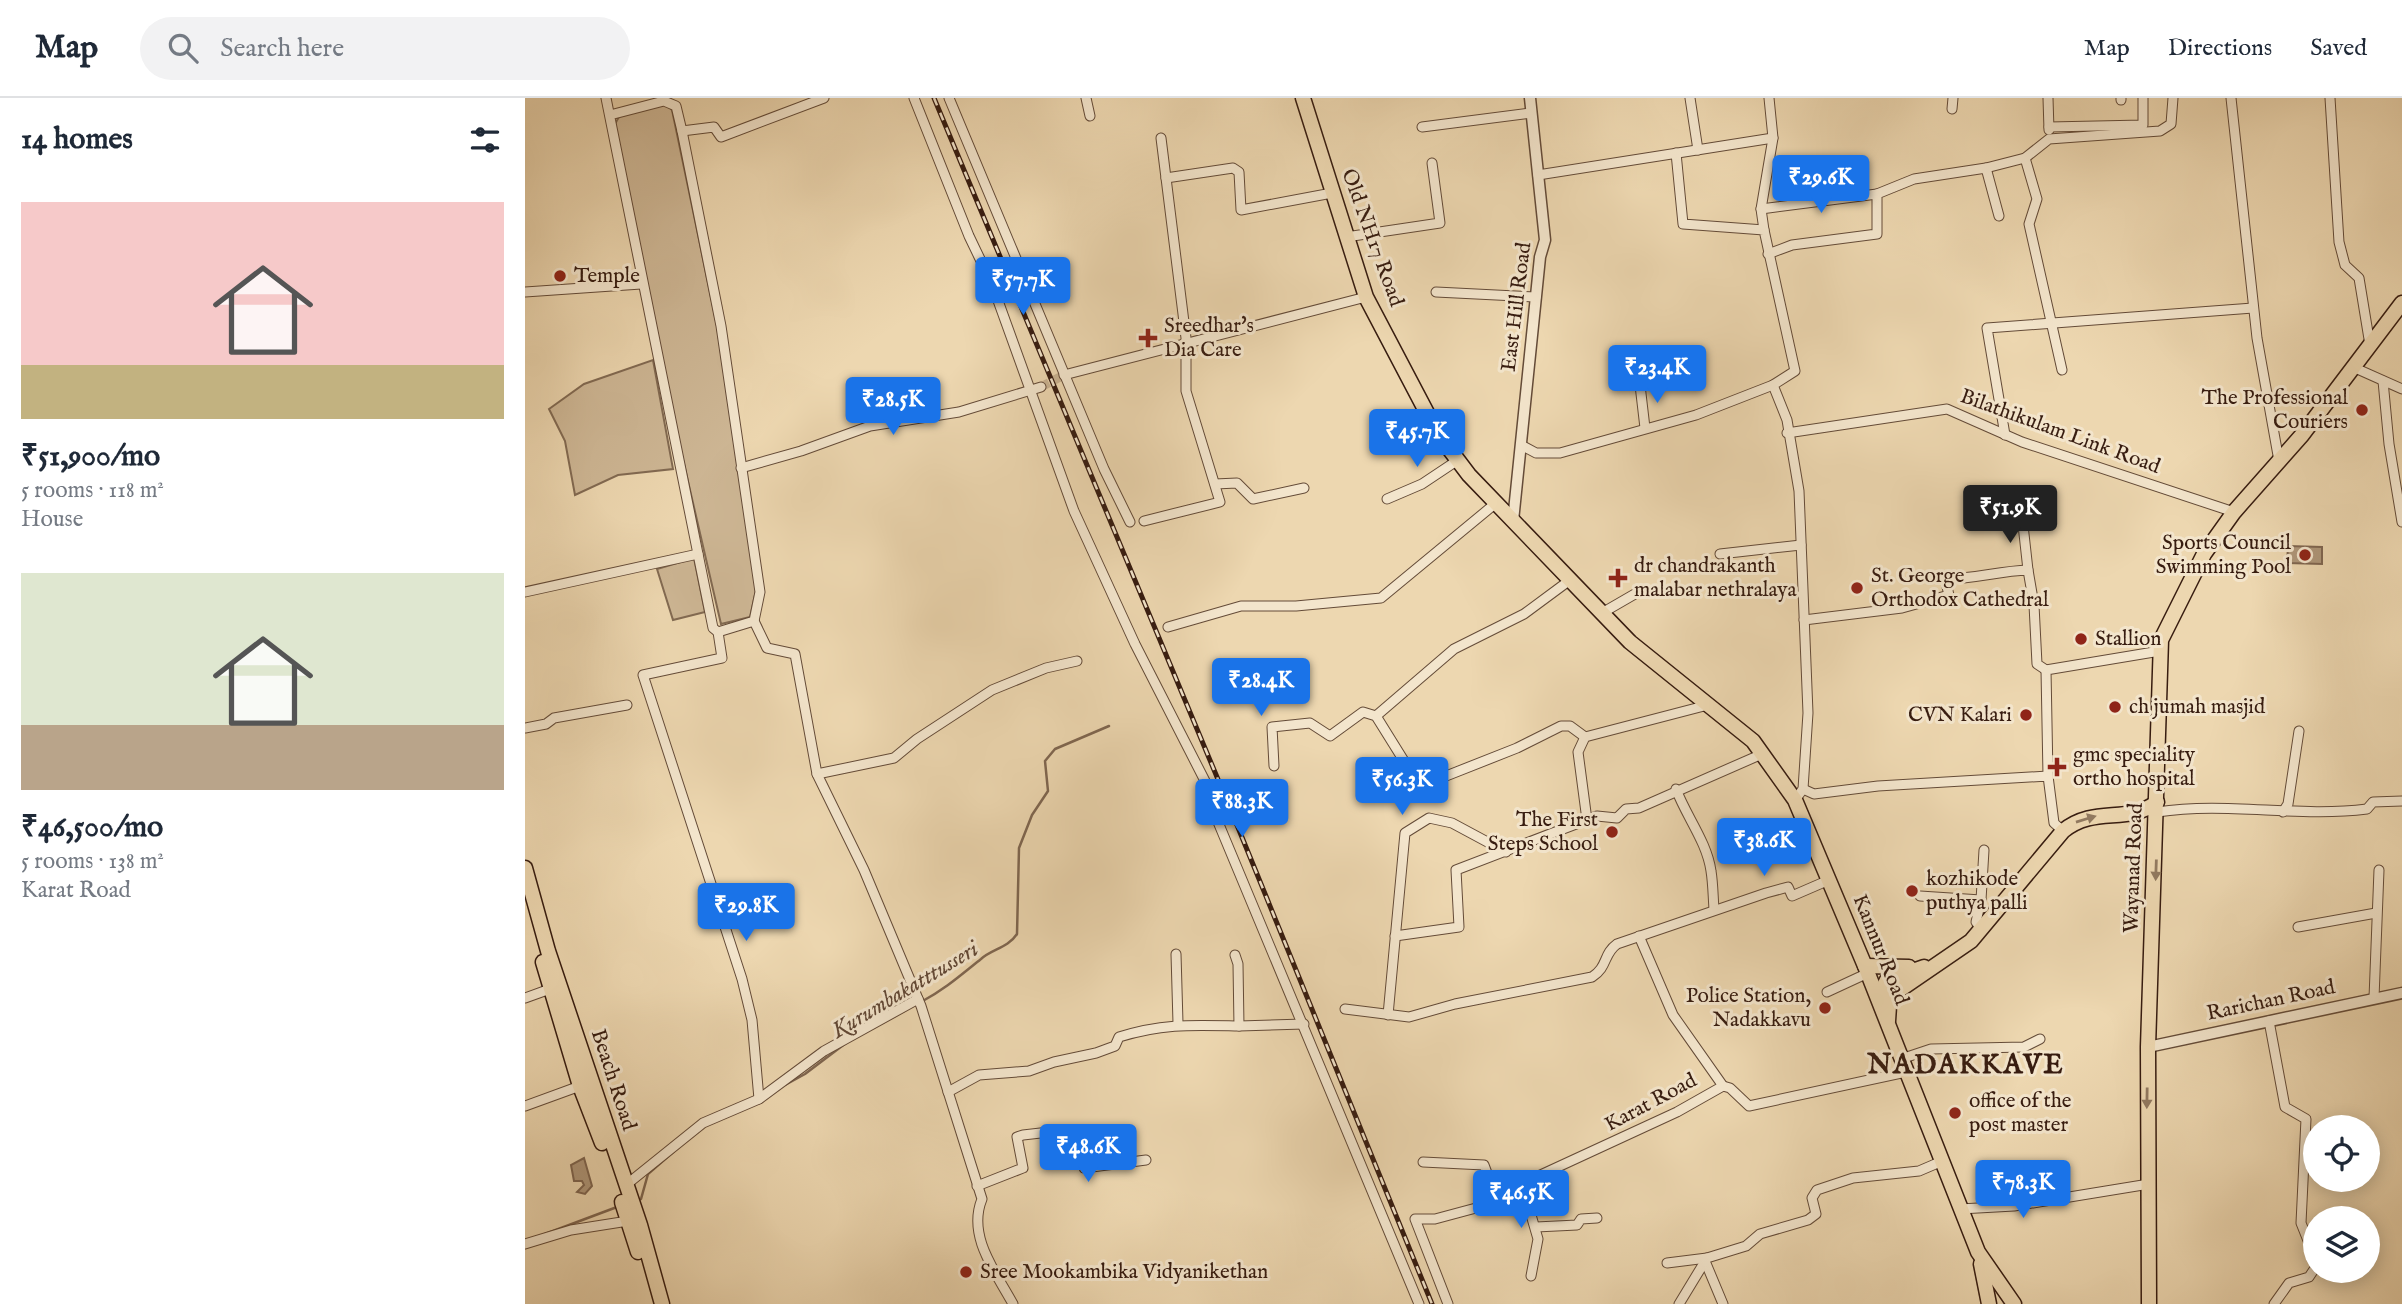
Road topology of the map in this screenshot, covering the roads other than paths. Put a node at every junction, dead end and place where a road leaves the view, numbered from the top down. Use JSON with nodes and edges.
{"nodes":[{"id":1,"x":606,"y":98,"type":"edge"},
{"id":2,"x":824,"y":98,"type":"edge"},
{"id":3,"x":914,"y":98,"type":"edge"},
{"id":4,"x":949,"y":98,"type":"edge"},
{"id":5,"x":1086,"y":98,"type":"edge"},
{"id":6,"x":1303,"y":98,"type":"edge"},
{"id":7,"x":1530,"y":98,"type":"edge"},
{"id":8,"x":1690,"y":98,"type":"edge"},
{"id":9,"x":1769,"y":98,"type":"edge"},
{"id":10,"x":1953,"y":98,"type":"edge"},
{"id":11,"x":2048,"y":98,"type":"edge"},
{"id":12,"x":2143,"y":98,"type":"edge"},
{"id":13,"x":2173,"y":98,"type":"edge"},
{"id":14,"x":2231,"y":98,"type":"edge"},
{"id":15,"x":2330,"y":98,"type":"edge"},
{"id":16,"x":1952,"y":109,"type":"dead end"},
{"id":17,"x":1531,"y":113,"type":"junction"},
{"id":18,"x":610,"y":115,"type":"junction"},
{"id":19,"x":1090,"y":116,"type":"dead end"},
{"id":20,"x":1422,"y":127,"type":"dead end"},
{"id":21,"x":2049,"y":127,"type":"junction"},
{"id":22,"x":682,"y":131,"type":"junction"},
{"id":23,"x":1161,"y":138,"type":"dead end"},
{"id":24,"x":1773,"y":138,"type":"junction"},
{"id":25,"x":2049,"y":139,"type":"junction"},
{"id":26,"x":1698,"y":150,"type":"junction"},
{"id":27,"x":1676,"y":153,"type":"junction"},
{"id":28,"x":2025,"y":158,"type":"junction"},
{"id":29,"x":1432,"y":163,"type":"dead end"},
{"id":30,"x":1986,"y":168,"type":"junction"},
{"id":31,"x":1538,"y":175,"type":"junction"},
{"id":32,"x":1166,"y":178,"type":"junction"},
{"id":33,"x":1332,"y":193,"type":"junction"},
{"id":34,"x":1877,"y":194,"type":"junction"},
{"id":35,"x":1761,"y":209,"type":"junction"},
{"id":36,"x":1999,"y":216,"type":"dead end"},
{"id":37,"x":1764,"y":230,"type":"junction"},
{"id":38,"x":1346,"y":237,"type":"junction"},
{"id":39,"x":1768,"y":254,"type":"junction"},
{"id":40,"x":641,"y":284,"type":"junction"},
{"id":41,"x":525,"y":292,"type":"edge"},
{"id":42,"x":1436,"y":292,"type":"dead end"},
{"id":43,"x":1366,"y":297,"type":"junction"},
{"id":44,"x":1536,"y":297,"type":"junction"},
{"id":45,"x":2402,"y":303,"type":"edge"},
{"id":46,"x":2253,"y":308,"type":"junction"},
{"id":47,"x":2052,"y":324,"type":"junction"},
{"id":48,"x":1187,"y":343,"type":"junction"},
{"id":49,"x":2371,"y":347,"type":"junction"},
{"id":50,"x":2355,"y":368,"type":"junction"},
{"id":51,"x":2062,"y":370,"type":"dead end"},
{"id":52,"x":1064,"y":375,"type":"junction"},
{"id":53,"x":2383,"y":381,"type":"junction"},
{"id":54,"x":1773,"y":384,"type":"junction"},
{"id":55,"x":1640,"y":386,"type":"dead end"},
{"id":56,"x":1041,"y":387,"type":"tunnel mouth"},
{"id":57,"x":1030,"y":389,"type":"junction"},
{"id":58,"x":2402,"y":389,"type":"edge"},
{"id":59,"x":1645,"y":428,"type":"junction"},
{"id":60,"x":1787,"y":433,"type":"junction"},
{"id":61,"x":2005,"y":435,"type":"junction"},
{"id":62,"x":1521,"y":446,"type":"junction"},
{"id":63,"x":1458,"y":460,"type":"junction"},
{"id":64,"x":2279,"y":461,"type":"junction"},
{"id":65,"x":741,"y":468,"type":"junction"},
{"id":66,"x":1215,"y":484,"type":"junction"},
{"id":67,"x":1304,"y":488,"type":"dead end"},
{"id":68,"x":1387,"y":499,"type":"dead end"},
{"id":69,"x":1496,"y":503,"type":"junction"},
{"id":70,"x":2234,"y":512,"type":"junction"},
{"id":71,"x":2022,"y":516,"type":"dead end"},
{"id":72,"x":1513,"y":520,"type":"junction"},
{"id":73,"x":1144,"y":521,"type":"dead end"},
{"id":74,"x":1130,"y":522,"type":"dead end"},
{"id":75,"x":2402,"y":522,"type":"edge"},
{"id":76,"x":1801,"y":545,"type":"junction"},
{"id":77,"x":698,"y":554,"type":"junction"},
{"id":78,"x":1720,"y":554,"type":"dead end"},
{"id":79,"x":2028,"y":570,"type":"junction"},
{"id":80,"x":1570,"y":580,"type":"junction"},
{"id":81,"x":1640,"y":591,"type":"dead end"},
{"id":82,"x":525,"y":592,"type":"edge"},
{"id":83,"x":1602,"y":613,"type":"junction"},
{"id":84,"x":1804,"y":620,"type":"junction"},
{"id":85,"x":754,"y":621,"type":"junction"},
{"id":86,"x":1168,"y":627,"type":"dead end"},
{"id":87,"x":718,"y":632,"type":"junction"},
{"id":88,"x":2160,"y":651,"type":"junction"},
{"id":89,"x":1077,"y":661,"type":"dead end"},
{"id":90,"x":2046,"y":670,"type":"junction"},
{"id":91,"x":627,"y":705,"type":"dead end"},
{"id":92,"x":1708,"y":705,"type":"junction"},
{"id":93,"x":1375,"y":716,"type":"junction"},
{"id":94,"x":525,"y":728,"type":"edge"},
{"id":95,"x":2299,"y":731,"type":"dead end"},
{"id":96,"x":1585,"y":737,"type":"junction"},
{"id":97,"x":1762,"y":754,"type":"junction"},
{"id":98,"x":1274,"y":766,"type":"dead end"},
{"id":99,"x":817,"y":774,"type":"junction"},
{"id":100,"x":2047,"y":776,"type":"junction"},
{"id":101,"x":1676,"y":789,"type":"junction"},
{"id":102,"x":1799,"y":794,"type":"junction"},
{"id":103,"x":2402,"y":801,"type":"edge"},
{"id":104,"x":2157,"y":807,"type":"junction"},
{"id":105,"x":2283,"y":811,"type":"junction"},
{"id":106,"x":2139,"y":814,"type":"junction"},
{"id":107,"x":1587,"y":820,"type":"junction"},
{"id":108,"x":2063,"y":831,"type":"junction"},
{"id":109,"x":2157,"y":831,"type":"junction"},
{"id":110,"x":1984,"y":850,"type":"dead end"},
{"id":111,"x":1506,"y":852,"type":"junction"},
{"id":112,"x":525,"y":868,"type":"edge"},
{"id":113,"x":2379,"y":870,"type":"dead end"},
{"id":114,"x":1829,"y":880,"type":"junction"},
{"id":115,"x":1920,"y":896,"type":"dead end"},
{"id":116,"x":1981,"y":900,"type":"junction"},
{"id":117,"x":525,"y":903,"type":"edge"},
{"id":118,"x":1714,"y":909,"type":"junction"},
{"id":119,"x":2376,"y":914,"type":"junction"},
{"id":120,"x":2298,"y":927,"type":"dead end"},
{"id":121,"x":1981,"y":929,"type":"junction"},
{"id":122,"x":1395,"y":936,"type":"junction"},
{"id":123,"x":1639,"y":936,"type":"junction"},
{"id":124,"x":1176,"y":954,"type":"dead end"},
{"id":125,"x":1235,"y":955,"type":"dead end"},
{"id":126,"x":1932,"y":964,"type":"junction"},
{"id":127,"x":1866,"y":969,"type":"junction"},
{"id":128,"x":550,"y":989,"type":"junction"},
{"id":129,"x":1827,"y":992,"type":"dead end"},
{"id":130,"x":2402,"y":993,"type":"edge"},
{"id":131,"x":525,"y":998,"type":"edge"},
{"id":132,"x":2374,"y":998,"type":"junction"},
{"id":133,"x":918,"y":999,"type":"junction"},
{"id":134,"x":1345,"y":1009,"type":"dead end"},
{"id":135,"x":1388,"y":1014,"type":"junction"},
{"id":136,"x":1885,"y":1017,"type":"junction"},
{"id":137,"x":2269,"y":1021,"type":"junction"},
{"id":138,"x":1178,"y":1023,"type":"junction"},
{"id":139,"x":1304,"y":1024,"type":"junction"},
{"id":140,"x":1239,"y":1026,"type":"junction"},
{"id":141,"x":2040,"y":1039,"type":"dead end"},
{"id":142,"x":2148,"y":1047,"type":"junction"},
{"id":143,"x":1903,"y":1065,"type":"junction"},
{"id":144,"x":580,"y":1086,"type":"junction"},
{"id":145,"x":1723,"y":1086,"type":"junction"},
{"id":146,"x":948,"y":1093,"type":"junction"},
{"id":147,"x":759,"y":1099,"type":"junction"},
{"id":148,"x":525,"y":1106,"type":"edge"},
{"id":149,"x":1146,"y":1160,"type":"dead end"},
{"id":150,"x":1423,"y":1162,"type":"dead end"},
{"id":151,"x":1940,"y":1163,"type":"junction"},
{"id":152,"x":1522,"y":1184,"type":"junction"},
{"id":153,"x":2149,"y":1184,"type":"junction"},
{"id":154,"x":977,"y":1186,"type":"junction"},
{"id":155,"x":624,"y":1189,"type":"junction"},
{"id":156,"x":1496,"y":1197,"type":"junction"},
{"id":157,"x":1960,"y":1209,"type":"junction"},
{"id":158,"x":630,"y":1216,"type":"junction"},
{"id":159,"x":1597,"y":1218,"type":"dead end"},
{"id":160,"x":1536,"y":1227,"type":"junction"},
{"id":161,"x":2303,"y":1228,"type":"edge"},
{"id":162,"x":525,"y":1244,"type":"edge"},
{"id":163,"x":1978,"y":1252,"type":"junction"},
{"id":164,"x":1706,"y":1259,"type":"junction"},
{"id":165,"x":1667,"y":1263,"type":"dead end"},
{"id":166,"x":1531,"y":1276,"type":"dead end"},
{"id":167,"x":2303,"y":1279,"type":"edge"},
{"id":168,"x":653,"y":1304,"type":"edge"},
{"id":169,"x":661,"y":1304,"type":"edge"},
{"id":170,"x":1013,"y":1304,"type":"edge"},
{"id":171,"x":1419,"y":1304,"type":"edge"},
{"id":172,"x":1448,"y":1304,"type":"edge"},
{"id":173,"x":1679,"y":1304,"type":"edge"},
{"id":174,"x":1723,"y":1304,"type":"edge"},
{"id":175,"x":1989,"y":1304,"type":"edge"},
{"id":176,"x":2014,"y":1304,"type":"edge"},
{"id":177,"x":2149,"y":1304,"type":"edge"},
{"id":178,"x":2274,"y":1304,"type":"edge"}],
"edges":[{"from":1,"to":18,"type":"street"},
{"from":2,"to":22,"type":"street"},
{"from":3,"to":57,"type":"street"},
{"from":4,"to":52,"type":"street"},
{"from":5,"to":19,"type":"street"},
{"from":6,"to":33,"type":"main road","name":"Old NH17 Road"},
{"from":7,"to":17,"type":"street","name":"East Hill Road"},
{"from":8,"to":26,"type":"street"},
{"from":9,"to":24,"type":"street"},
{"from":10,"to":16,"type":"street"},
{"from":11,"to":21,"type":"street"},
{"from":12,"to":21,"type":"street"},
{"from":13,"to":25,"type":"street"},
{"from":14,"to":46,"type":"street"},
{"from":15,"to":49,"type":"street"},
{"from":17,"to":20,"type":"street"},
{"from":17,"to":31,"type":"street","name":"East Hill Road"},
{"from":18,"to":22,"type":"street"},
{"from":18,"to":40,"type":"street"},
{"from":21,"to":25,"type":"street"},
{"from":22,"to":65,"type":"street"},
{"from":23,"to":32,"type":"street"},
{"from":24,"to":26,"type":"street"},
{"from":24,"to":35,"type":"street"},
{"from":25,"to":28,"type":"street"},
{"from":26,"to":27,"type":"street"},
{"from":27,"to":31,"type":"street"},
{"from":27,"to":37,"type":"street"},
{"from":28,"to":30,"type":"street"},
{"from":28,"to":47,"type":"street"},
{"from":29,"to":38,"type":"street"},
{"from":30,"to":34,"type":"street"},
{"from":30,"to":36,"type":"street"},
{"from":31,"to":44,"type":"street","name":"East Hill Road"},
{"from":32,"to":33,"type":"street"},
{"from":32,"to":48,"type":"street"},
{"from":33,"to":38,"type":"main road","name":"Old NH17 Road"},
{"from":34,"to":35,"type":"street"},
{"from":34,"to":39,"type":"street"},
{"from":35,"to":37,"type":"street"},
{"from":37,"to":39,"type":"street"},
{"from":38,"to":43,"type":"main road","name":"Old NH17 Road"},
{"from":39,"to":54,"type":"street"},
{"from":40,"to":41,"type":"street"},
{"from":40,"to":77,"type":"street"},
{"from":42,"to":44,"type":"street"},
{"from":43,"to":48,"type":"street"},
{"from":43,"to":63,"type":"main road","name":"Old NH17 Road"},
{"from":44,"to":62,"type":"street","name":"East Hill Road"},
{"from":45,"to":49,"type":"main road","name":"Wayanad Road"},
{"from":46,"to":47,"type":"street"},
{"from":46,"to":64,"type":"street"},
{"from":47,"to":51,"type":"street"},
{"from":47,"to":61,"type":"street"},
{"from":48,"to":52,"type":"street"},
{"from":48,"to":66,"type":"street"},
{"from":49,"to":50,"type":"main road","name":"Wayanad Road"},
{"from":50,"to":53,"type":"street"},
{"from":50,"to":64,"type":"main road","name":"Wayanad Road"},
{"from":52,"to":74,"type":"street"},
{"from":53,"to":58,"type":"street"},
{"from":53,"to":75,"type":"street"},
{"from":54,"to":59,"type":"street"},
{"from":54,"to":60,"type":"street"},
{"from":55,"to":59,"type":"street"},
{"from":56,"to":57,"type":"street"},
{"from":57,"to":65,"type":"street"},
{"from":57,"to":139,"type":"street"},
{"from":59,"to":62,"type":"street"},
{"from":60,"to":61,"type":"street","name":"Bilathikulam Link Road"},
{"from":60,"to":76,"type":"street"},
{"from":61,"to":70,"type":"street","name":"Bilathikulam Link Road"},
{"from":62,"to":72,"type":"street","name":"East Hill Road"},
{"from":63,"to":68,"type":"street"},
{"from":63,"to":69,"type":"main road","name":"Old NH17 Road"},
{"from":64,"to":70,"type":"main road","name":"Wayanad Road"},
{"from":65,"to":85,"type":"street"},
{"from":66,"to":67,"type":"street"},
{"from":66,"to":73,"type":"street"},
{"from":69,"to":72,"type":"main road","name":"Old NH17 Road"},
{"from":69,"to":86,"type":"street"},
{"from":70,"to":88,"type":"main road","name":"Wayanad Road"},
{"from":71,"to":79,"type":"street"},
{"from":72,"to":80,"type":"main road","name":"Kannur Road"},
{"from":76,"to":78,"type":"street"},
{"from":76,"to":84,"type":"street"},
{"from":77,"to":82,"type":"street"},
{"from":77,"to":87,"type":"street"},
{"from":79,"to":84,"type":"street"},
{"from":79,"to":90,"type":"street"},
{"from":80,"to":83,"type":"main road","name":"Kannur Road"},
{"from":80,"to":93,"type":"street"},
{"from":81,"to":83,"type":"street"},
{"from":83,"to":92,"type":"main road","name":"Kannur Road"},
{"from":84,"to":102,"type":"street"},
{"from":85,"to":87,"type":"street"},
{"from":85,"to":99,"type":"street"},
{"from":87,"to":147,"type":"street"},
{"from":88,"to":90,"type":"street"},
{"from":88,"to":104,"type":"main road","name":"Wayanad Road"},
{"from":89,"to":99,"type":"street"},
{"from":90,"to":100,"type":"street"},
{"from":91,"to":94,"type":"street"},
{"from":92,"to":96,"type":"street"},
{"from":92,"to":97,"type":"main road","name":"Kannur Road"},
{"from":93,"to":96,"type":"street"},
{"from":93,"to":98,"type":"street"},
{"from":95,"to":105,"type":"street"},
{"from":96,"to":107,"type":"street"},
{"from":97,"to":101,"type":"street"},
{"from":97,"to":102,"type":"main road","name":"Kannur Road"},
{"from":99,"to":133,"type":"street"},
{"from":100,"to":102,"type":"street"},
{"from":100,"to":108,"type":"street"},
{"from":101,"to":107,"type":"street"},
{"from":101,"to":118,"type":"street"},
{"from":102,"to":114,"type":"main road","name":"Kannur Road"},
{"from":103,"to":105,"type":"street"},
{"from":104,"to":105,"type":"street"},
{"from":104,"to":106,"type":"main road"},
{"from":104,"to":109,"type":"main road","name":"Wayanad Road"},
{"from":108,"to":106,"type":"main road","one_way":true},
{"from":106,"to":109,"type":"main road"},
{"from":107,"to":111,"type":"street"},
{"from":108,"to":121,"type":"main road"},
{"from":109,"to":142,"type":"main road","name":"Wayanad Road","one_way":true},
{"from":110,"to":116,"type":"street"},
{"from":111,"to":122,"type":"street"},
{"from":111,"to":122,"type":"street"},
{"from":112,"to":155,"type":"main road","name":"Beach Road"},
{"from":113,"to":119,"type":"street"},
{"from":114,"to":118,"type":"street"},
{"from":114,"to":127,"type":"main road","name":"Kannur Road"},
{"from":115,"to":116,"type":"street"},
{"from":116,"to":121,"type":"street"},
{"from":117,"to":128,"type":"main road"},
{"from":118,"to":123,"type":"street"},
{"from":119,"to":120,"type":"street"},
{"from":119,"to":132,"type":"street"},
{"from":121,"to":126,"type":"main road"},
{"from":122,"to":135,"type":"street"},
{"from":123,"to":135,"type":"street"},
{"from":123,"to":145,"type":"street"},
{"from":124,"to":138,"type":"street"},
{"from":125,"to":140,"type":"street"},
{"from":126,"to":127,"type":"main road"},
{"from":126,"to":136,"type":"main road"},
{"from":127,"to":129,"type":"street"},
{"from":127,"to":136,"type":"main road","name":"Kannur Road"},
{"from":128,"to":131,"type":"street"},
{"from":128,"to":144,"type":"main road"},
{"from":130,"to":132,"type":"street","name":"Rarichan Road"},
{"from":132,"to":137,"type":"street","name":"Rarichan Road"},
{"from":133,"to":146,"type":"street"},
{"from":133,"to":147,"type":"street"},
{"from":134,"to":135,"type":"street"},
{"from":136,"to":143,"type":"main road","name":"Kannur Road"},
{"from":137,"to":142,"type":"street","name":"Rarichan Road"},
{"from":137,"to":161,"type":"street"},
{"from":138,"to":140,"type":"street"},
{"from":138,"to":146,"type":"street"},
{"from":139,"to":140,"type":"street"},
{"from":139,"to":171,"type":"street"},
{"from":141,"to":143,"type":"street","name":"Karat Road"},
{"from":142,"to":153,"type":"main road","name":"Wayanad Road","one_way":true},
{"from":143,"to":145,"type":"street","name":"Karat Road"},
{"from":143,"to":151,"type":"main road","name":"Kannur Road"},
{"from":144,"to":148,"type":"street"},
{"from":144,"to":155,"type":"main road"},
{"from":145,"to":152,"type":"street","name":"Karat Road"},
{"from":146,"to":154,"type":"street"},
{"from":147,"to":155,"type":"street"},
{"from":149,"to":154,"type":"street"},
{"from":150,"to":156,"type":"street"},
{"from":151,"to":157,"type":"main road","name":"Kannur Road"},
{"from":151,"to":164,"type":"street"},
{"from":152,"to":156,"type":"street","name":"Karat Road"},
{"from":152,"to":160,"type":"street"},
{"from":153,"to":157,"type":"street"},
{"from":153,"to":177,"type":"main road","name":"Wayanad Road"},
{"from":154,"to":170,"type":"street"},
{"from":155,"to":158,"type":"main road"},
{"from":156,"to":172,"type":"street","name":"Karat Road"},
{"from":157,"to":163,"type":"main road","name":"Kannur Road"},
{"from":158,"to":162,"type":"street"},
{"from":158,"to":168,"type":"main road"},
{"from":158,"to":169,"type":"main road"},
{"from":159,"to":160,"type":"street"},
{"from":160,"to":166,"type":"street"},
{"from":163,"to":175,"type":"main road"},
{"from":163,"to":176,"type":"main road"},
{"from":164,"to":165,"type":"street"},
{"from":164,"to":173,"type":"street"},
{"from":164,"to":174,"type":"street"},
{"from":167,"to":178,"type":"street"}]}
